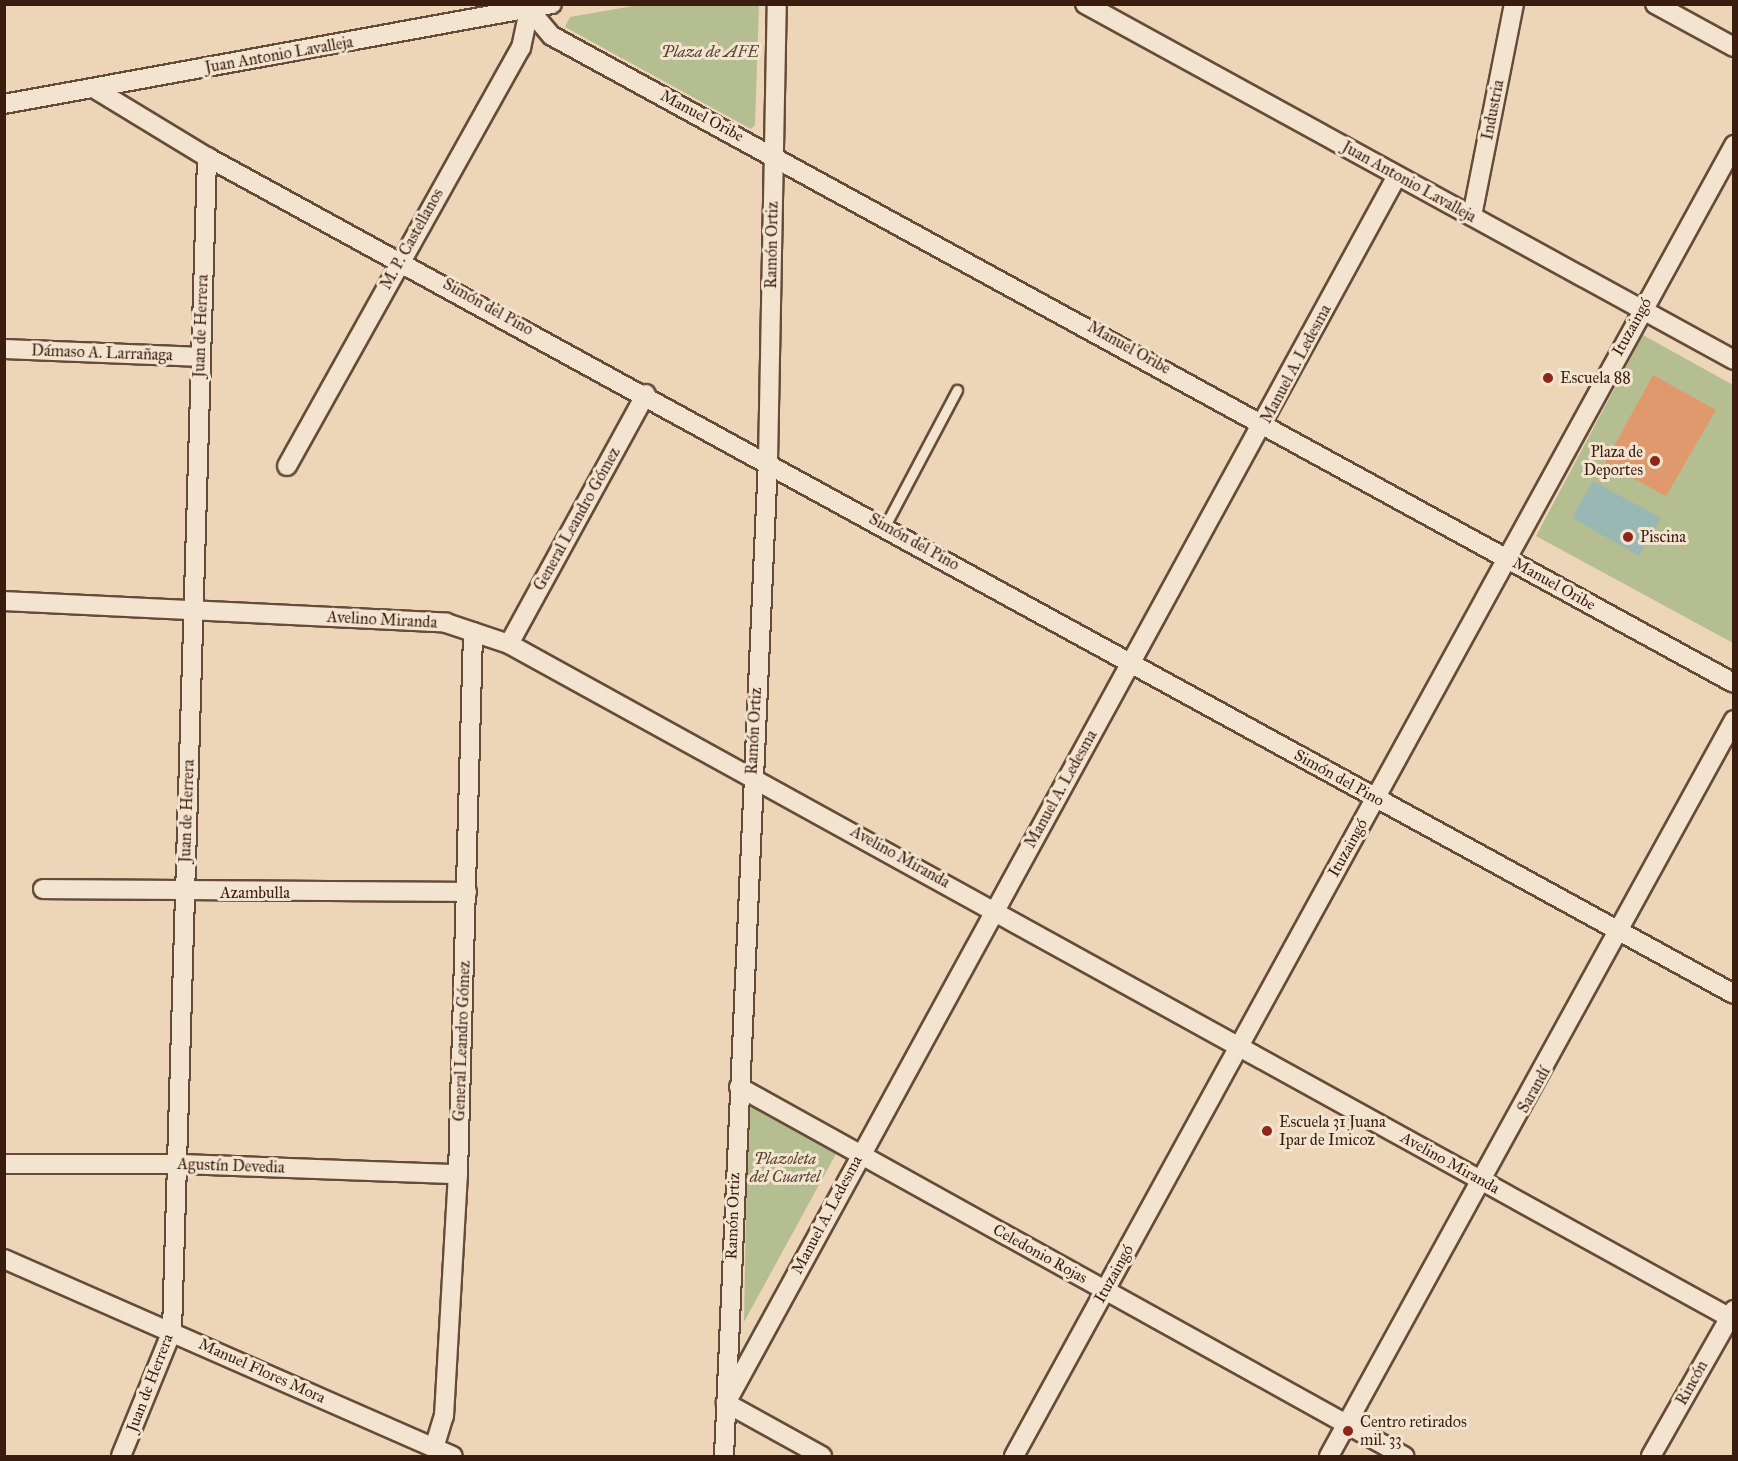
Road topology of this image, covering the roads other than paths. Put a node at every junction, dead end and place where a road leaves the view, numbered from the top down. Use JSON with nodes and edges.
{"nodes":[{"id":1,"x":552,"y":4,"type":"edge"},
{"id":2,"x":777,"y":4,"type":"edge"},
{"id":3,"x":1085,"y":4,"type":"edge"},
{"id":4,"x":1514,"y":4,"type":"edge"},
{"id":5,"x":1655,"y":4,"type":"edge"},
{"id":6,"x":530,"y":9,"type":"junction"},
{"id":7,"x":1734,"y":47,"type":"edge"},
{"id":8,"x":94,"y":89,"type":"junction"},
{"id":9,"x":4,"y":104,"type":"edge"},
{"id":10,"x":1734,"y":145,"type":"edge"},
{"id":11,"x":774,"y":154,"type":"junction"},
{"id":12,"x":207,"y":157,"type":"junction"},
{"id":13,"x":1397,"y":176,"type":"junction"},
{"id":14,"x":1472,"y":216,"type":"junction"},
{"id":15,"x":401,"y":259,"type":"junction"},
{"id":16,"x":1642,"y":310,"type":"junction"},
{"id":17,"x":4,"y":349,"type":"edge"},
{"id":18,"x":200,"y":357,"type":"junction"},
{"id":19,"x":1734,"y":360,"type":"edge"},
{"id":20,"x":957,"y":390,"type":"dead end"},
{"id":21,"x":646,"y":394,"type":"junction"},
{"id":22,"x":1265,"y":423,"type":"junction"},
{"id":23,"x":768,"y":461,"type":"junction"},
{"id":24,"x":287,"y":466,"type":"dead end"},
{"id":25,"x":885,"y":526,"type":"junction"},
{"id":26,"x":1505,"y":556,"type":"junction"},
{"id":27,"x":4,"y":601,"type":"edge"},
{"id":28,"x":193,"y":611,"type":"junction"},
{"id":29,"x":473,"y":632,"type":"junction"},
{"id":30,"x":509,"y":644,"type":"junction"},
{"id":31,"x":1132,"y":662,"type":"junction"},
{"id":32,"x":1734,"y":683,"type":"edge"},
{"id":33,"x":1734,"y":720,"type":"edge"},
{"id":34,"x":752,"y":774,"type":"junction"},
{"id":35,"x":1375,"y":798,"type":"junction"},
{"id":36,"x":43,"y":889,"type":"dead end"},
{"id":37,"x":467,"y":892,"type":"junction"},
{"id":38,"x":185,"y":893,"type":"junction"},
{"id":39,"x":994,"y":911,"type":"junction"},
{"id":40,"x":1620,"y":932,"type":"junction"},
{"id":41,"x":1734,"y":994,"type":"edge"},
{"id":42,"x":1238,"y":1047,"type":"junction"},
{"id":43,"x":739,"y":1087,"type":"junction"},
{"id":44,"x":860,"y":1154,"type":"junction"},
{"id":45,"x":4,"y":1164,"type":"edge"},
{"id":46,"x":181,"y":1164,"type":"junction"},
{"id":47,"x":458,"y":1174,"type":"junction"},
{"id":48,"x":1483,"y":1181,"type":"junction"},
{"id":49,"x":4,"y":1259,"type":"edge"},
{"id":50,"x":1105,"y":1290,"type":"junction"},
{"id":51,"x":1732,"y":1316,"type":"edge"},
{"id":52,"x":172,"y":1331,"type":"junction"},
{"id":53,"x":726,"y":1403,"type":"junction"},
{"id":54,"x":1347,"y":1425,"type":"junction"},
{"id":55,"x":434,"y":1448,"type":"junction"},
{"id":56,"x":121,"y":1456,"type":"edge"},
{"id":57,"x":453,"y":1456,"type":"edge"},
{"id":58,"x":724,"y":1456,"type":"edge"},
{"id":59,"x":822,"y":1456,"type":"edge"},
{"id":60,"x":1014,"y":1456,"type":"edge"},
{"id":61,"x":1329,"y":1456,"type":"edge"},
{"id":62,"x":1404,"y":1456,"type":"edge"},
{"id":63,"x":1651,"y":1456,"type":"edge"}],
"edges":[{"from":1,"to":6,"type":"street","name":"Juan Antonio Lavalleja"},
{"from":2,"to":11,"type":"street","name":"Ramón Ortiz"},
{"from":3,"to":13,"type":"street","name":"Juan Antonio Lavalleja"},
{"from":4,"to":14,"type":"street","name":"Industria"},
{"from":5,"to":7,"type":"street"},
{"from":6,"to":8,"type":"street","name":"Juan Antonio Lavalleja"},
{"from":6,"to":11,"type":"street","name":"Manuel Oribe"},
{"from":6,"to":15,"type":"street","name":"M. P. Castellanos"},
{"from":8,"to":9,"type":"street","name":"Juan Antonio Lavalleja"},
{"from":8,"to":12,"type":"street","name":"Simón del Pino"},
{"from":10,"to":16,"type":"street","name":"Ituzaingó"},
{"from":11,"to":22,"type":"street","name":"Manuel Oribe"},
{"from":11,"to":23,"type":"street","name":"Ramón Ortiz"},
{"from":12,"to":15,"type":"street","name":"Simón del Pino"},
{"from":12,"to":18,"type":"street","name":"Juan de Herrera"},
{"from":13,"to":14,"type":"street","name":"Juan Antonio Lavalleja"},
{"from":13,"to":22,"type":"street","name":"Manuel A. Ledesma"},
{"from":14,"to":16,"type":"street","name":"Juan Antonio Lavalleja"},
{"from":15,"to":21,"type":"street","name":"Simón del Pino"},
{"from":15,"to":24,"type":"street","name":"M. P. Castellanos"},
{"from":16,"to":19,"type":"street","name":"Juan Antonio Lavalleja"},
{"from":16,"to":26,"type":"street","name":"Ituzaingó"},
{"from":17,"to":18,"type":"street","name":"Dámaso A. Larrañaga"},
{"from":18,"to":28,"type":"street","name":"Juan de Herrera"},
{"from":20,"to":25,"type":"lane"},
{"from":21,"to":23,"type":"street","name":"Simón del Pino"},
{"from":21,"to":30,"type":"street","name":"General Leandro Gómez"},
{"from":22,"to":26,"type":"street","name":"Manuel Oribe"},
{"from":22,"to":31,"type":"street","name":"Manuel A. Ledesma"},
{"from":23,"to":25,"type":"street","name":"Simón del Pino"},
{"from":23,"to":34,"type":"street","name":"Ramón Ortiz"},
{"from":25,"to":31,"type":"street","name":"Simón del Pino"},
{"from":26,"to":32,"type":"street","name":"Manuel Oribe"},
{"from":26,"to":35,"type":"street","name":"Ituzaingó"},
{"from":27,"to":28,"type":"street","name":"Avelino Miranda"},
{"from":28,"to":29,"type":"street","name":"Avelino Miranda"},
{"from":28,"to":38,"type":"street","name":"Juan de Herrera"},
{"from":29,"to":30,"type":"street","name":"Avelino Miranda"},
{"from":29,"to":37,"type":"street","name":"General Leandro Gómez"},
{"from":30,"to":34,"type":"street","name":"Avelino Miranda"},
{"from":31,"to":35,"type":"street","name":"Simón del Pino"},
{"from":31,"to":39,"type":"street","name":"Manuel A. Ledesma"},
{"from":33,"to":40,"type":"street","name":"Sarandí"},
{"from":34,"to":39,"type":"street","name":"Avelino Miranda"},
{"from":34,"to":43,"type":"street","name":"Ramón Ortiz"},
{"from":35,"to":40,"type":"street","name":"Simón del Pino"},
{"from":35,"to":42,"type":"street","name":"Ituzaingó"},
{"from":36,"to":38,"type":"street","name":"Azambulla"},
{"from":37,"to":38,"type":"street","name":"Azambulla"},
{"from":37,"to":47,"type":"street","name":"General Leandro Gómez"},
{"from":38,"to":46,"type":"street","name":"Juan de Herrera"},
{"from":39,"to":42,"type":"street","name":"Avelino Miranda"},
{"from":39,"to":44,"type":"street","name":"Manuel A. Ledesma"},
{"from":40,"to":41,"type":"street","name":"Simón del Pino"},
{"from":40,"to":48,"type":"street","name":"Sarandí"},
{"from":42,"to":48,"type":"street","name":"Avelino Miranda"},
{"from":42,"to":50,"type":"street","name":"Ituzaingó"},
{"from":43,"to":44,"type":"street","name":"Celedonio Rojas"},
{"from":43,"to":53,"type":"street","name":"Ramón Ortiz"},
{"from":44,"to":50,"type":"street","name":"Celedonio Rojas"},
{"from":44,"to":53,"type":"street","name":"Manuel A. Ledesma"},
{"from":45,"to":46,"type":"street","name":"Agustín Devedia"},
{"from":46,"to":47,"type":"street","name":"Agustín Devedia"},
{"from":46,"to":52,"type":"street","name":"Juan de Herrera"},
{"from":47,"to":55,"type":"street","name":"General Leandro Gómez"},
{"from":48,"to":51,"type":"street","name":"Avelino Miranda"},
{"from":48,"to":54,"type":"street","name":"Sarandí"},
{"from":49,"to":52,"type":"street","name":"Manuel Flores Mora"},
{"from":50,"to":54,"type":"street","name":"Celedonio Rojas"},
{"from":50,"to":60,"type":"street","name":"Ituzaingó"},
{"from":51,"to":63,"type":"street","name":"Rincón"},
{"from":52,"to":55,"type":"street","name":"Manuel Flores Mora"},
{"from":52,"to":56,"type":"street","name":"Juan de Herrera"},
{"from":53,"to":58,"type":"street","name":"Ramón Ortiz"},
{"from":53,"to":59,"type":"street"},
{"from":54,"to":61,"type":"street","name":"Sarandí"},
{"from":54,"to":62,"type":"street","name":"Celedonio Rojas"},
{"from":55,"to":57,"type":"street","name":"Manuel Flores Mora"}]}
